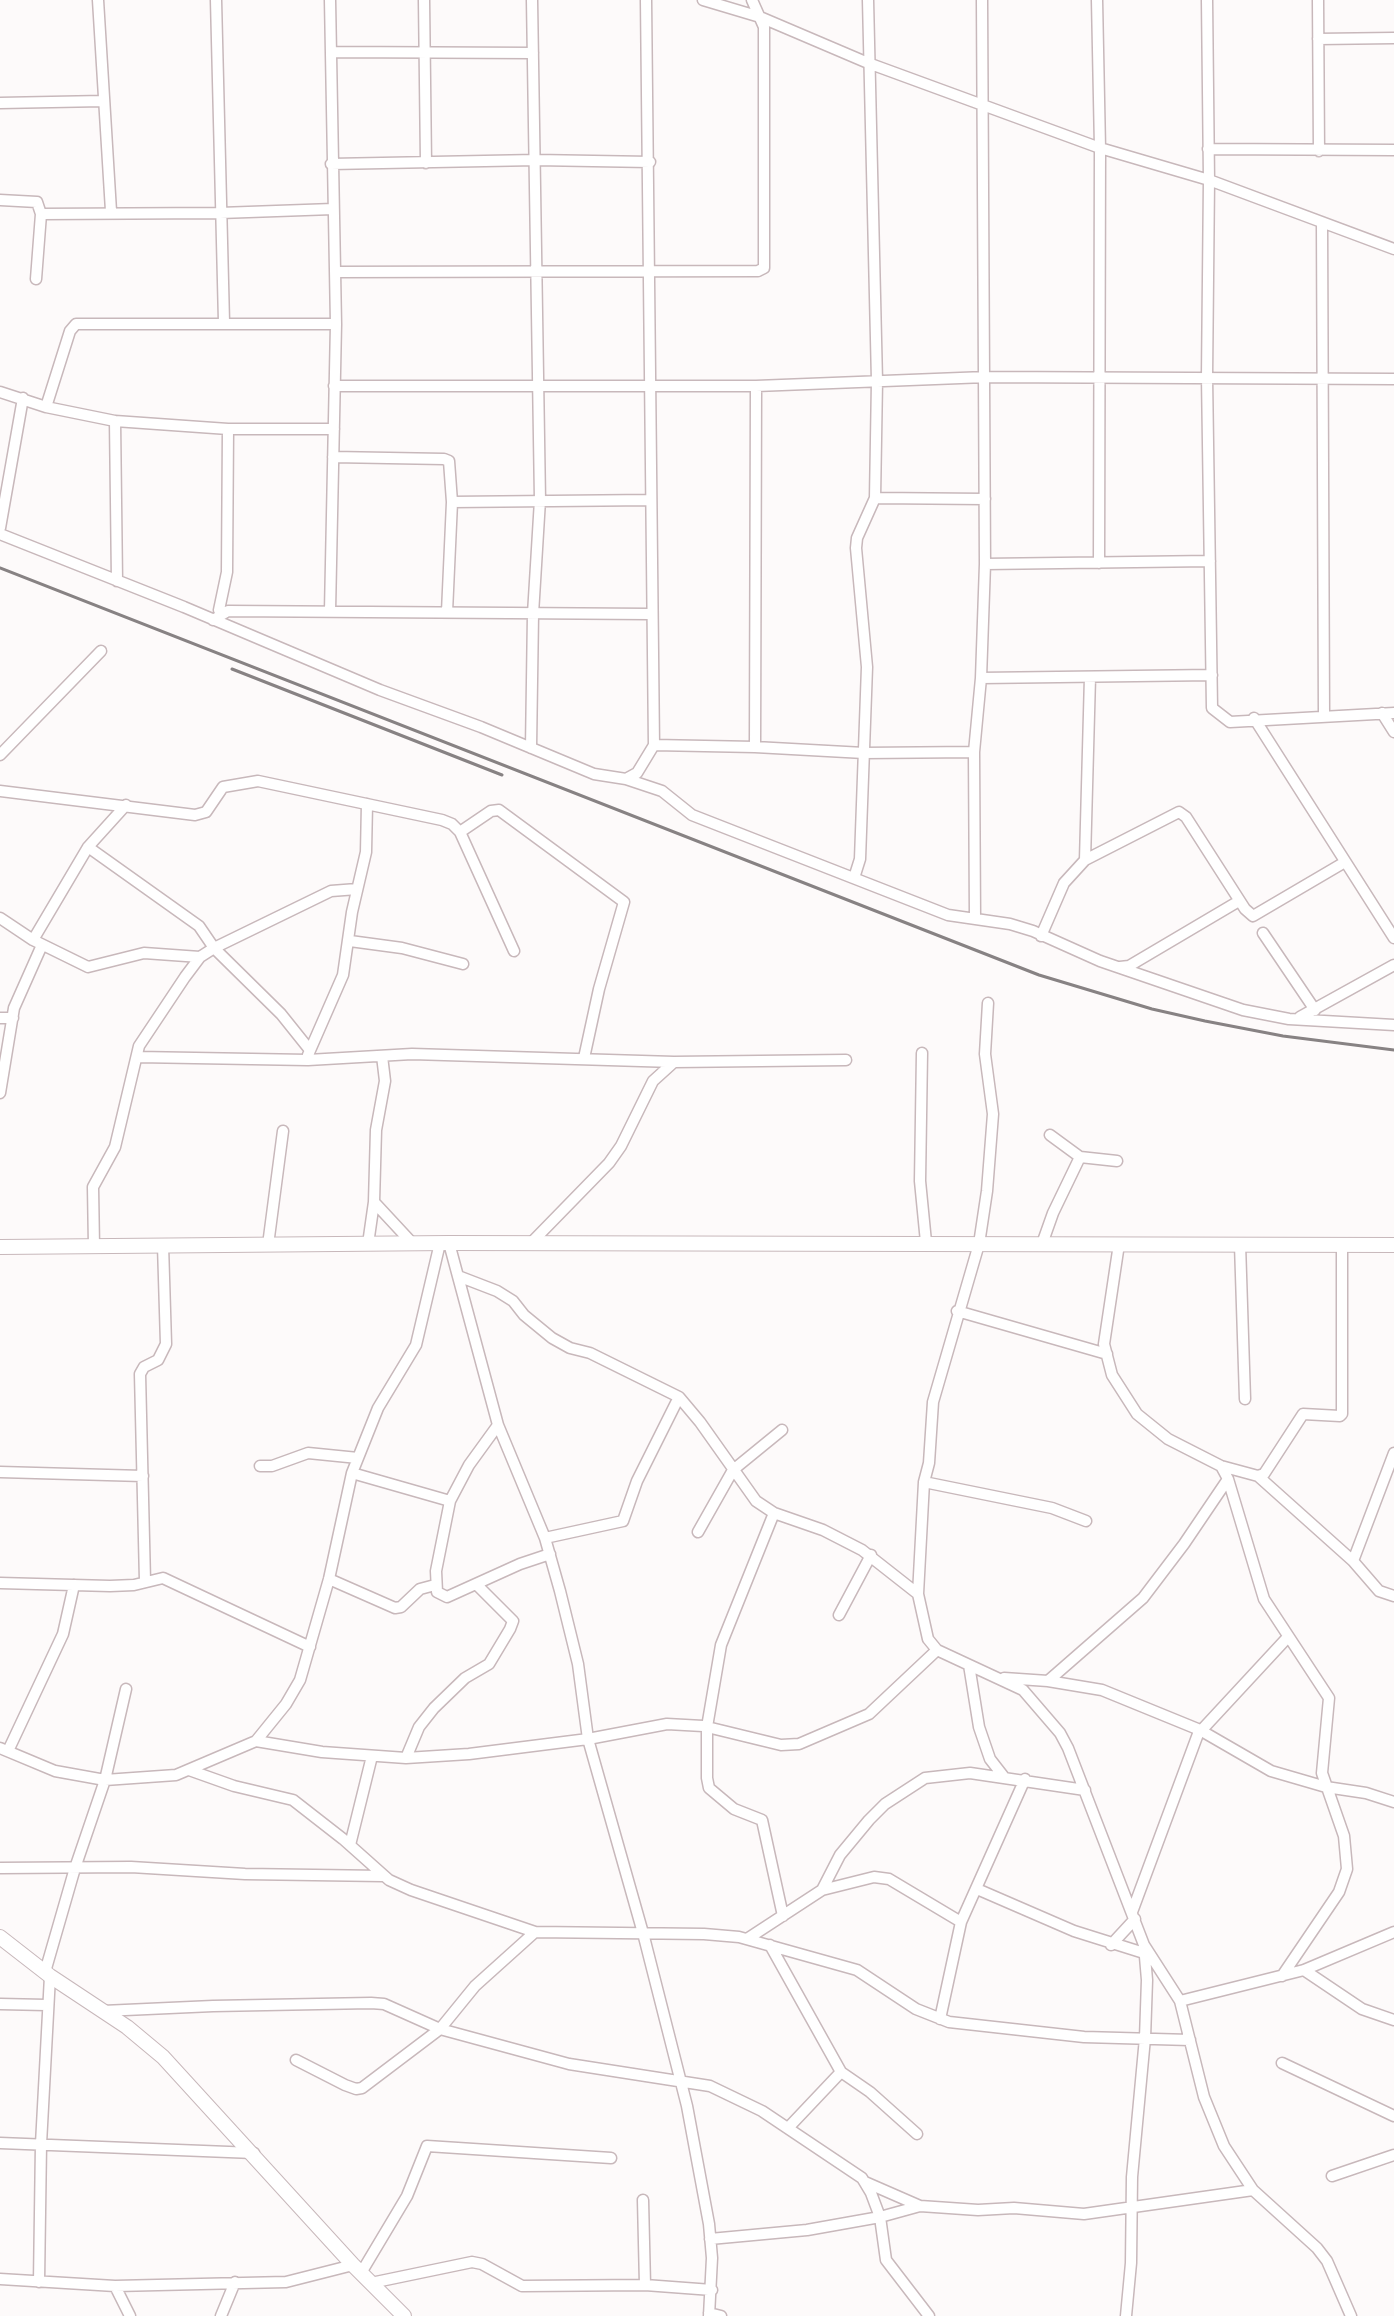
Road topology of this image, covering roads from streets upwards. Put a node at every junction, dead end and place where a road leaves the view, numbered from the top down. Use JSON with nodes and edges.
{"nodes":[{"id":1,"x":98,"y":0,"type":"edge"},
{"id":2,"x":216,"y":0,"type":"edge"},
{"id":3,"x":330,"y":0,"type":"edge"},
{"id":4,"x":424,"y":0,"type":"edge"},
{"id":5,"x":532,"y":0,"type":"edge"},
{"id":6,"x":646,"y":0,"type":"edge"},
{"id":7,"x":703,"y":0,"type":"edge"},
{"id":8,"x":752,"y":0,"type":"edge"},
{"id":9,"x":868,"y":0,"type":"edge"},
{"id":10,"x":982,"y":0,"type":"edge"},
{"id":11,"x":1097,"y":0,"type":"edge"},
{"id":12,"x":1207,"y":0,"type":"edge"},
{"id":13,"x":1318,"y":0,"type":"edge"},
{"id":14,"x":759,"y":17,"type":"junction"},
{"id":15,"x":1394,"y":38,"type":"edge"},
{"id":16,"x":1318,"y":39,"type":"junction"},
{"id":17,"x":331,"y":52,"type":"junction"},
{"id":18,"x":533,"y":53,"type":"junction"},
{"id":19,"x":426,"y":54,"type":"junction"},
{"id":20,"x":868,"y":63,"type":"junction"},
{"id":21,"x":103,"y":101,"type":"junction"},
{"id":22,"x":0,"y":104,"type":"edge"},
{"id":23,"x":984,"y":105,"type":"junction"},
{"id":24,"x":1100,"y":148,"type":"junction"},
{"id":25,"x":1208,"y":149,"type":"junction"},
{"id":26,"x":1394,"y":150,"type":"edge"},
{"id":27,"x":1319,"y":151,"type":"junction"},
{"id":28,"x":536,"y":160,"type":"junction"},
{"id":29,"x":650,"y":162,"type":"junction"},
{"id":30,"x":426,"y":163,"type":"junction"},
{"id":31,"x":331,"y":164,"type":"junction"},
{"id":32,"x":1209,"y":180,"type":"junction"},
{"id":33,"x":0,"y":200,"type":"edge"},
{"id":34,"x":333,"y":208,"type":"junction"},
{"id":35,"x":111,"y":212,"type":"junction"},
{"id":36,"x":220,"y":213,"type":"junction"},
{"id":37,"x":41,"y":214,"type":"junction"},
{"id":38,"x":1322,"y":224,"type":"junction"},
{"id":39,"x":1394,"y":249,"type":"edge"},
{"id":40,"x":537,"y":271,"type":"junction"},
{"id":41,"x":649,"y":271,"type":"junction"},
{"id":42,"x":335,"y":272,"type":"junction"},
{"id":43,"x":36,"y":279,"type":"dead end"},
{"id":44,"x":224,"y":322,"type":"junction"},
{"id":45,"x":336,"y":324,"type":"junction"},
{"id":46,"x":986,"y":377,"type":"junction"},
{"id":47,"x":1207,"y":377,"type":"junction"},
{"id":48,"x":1098,"y":378,"type":"junction"},
{"id":49,"x":1322,"y":378,"type":"junction"},
{"id":50,"x":1394,"y":379,"type":"edge"},
{"id":51,"x":877,"y":381,"type":"junction"},
{"id":52,"x":538,"y":385,"type":"junction"},
{"id":53,"x":334,"y":386,"type":"junction"},
{"id":54,"x":651,"y":386,"type":"junction"},
{"id":55,"x":756,"y":387,"type":"junction"},
{"id":56,"x":0,"y":392,"type":"edge"},
{"id":57,"x":23,"y":399,"type":"junction"},
{"id":58,"x":46,"y":407,"type":"junction"},
{"id":59,"x":115,"y":422,"type":"junction"},
{"id":60,"x":228,"y":429,"type":"junction"},
{"id":61,"x":334,"y":429,"type":"junction"},
{"id":62,"x":333,"y":457,"type":"junction"},
{"id":63,"x":875,"y":498,"type":"junction"},
{"id":64,"x":985,"y":499,"type":"junction"},
{"id":65,"x":540,"y":500,"type":"junction"},
{"id":66,"x":651,"y":500,"type":"junction"},
{"id":67,"x":452,"y":502,"type":"junction"},
{"id":68,"x":0,"y":528,"type":"edge"},
{"id":69,"x":0,"y":534,"type":"edge"},
{"id":70,"x":1210,"y":561,"type":"junction"},
{"id":71,"x":1099,"y":563,"type":"junction"},
{"id":72,"x":985,"y":564,"type":"junction"},
{"id":73,"x":117,"y":581,"type":"junction"},
{"id":74,"x":184,"y":607,"type":"junction"},
{"id":75,"x":223,"y":610,"type":"junction"},
{"id":76,"x":330,"y":611,"type":"junction"},
{"id":77,"x":447,"y":612,"type":"junction"},
{"id":78,"x":533,"y":614,"type":"junction"},
{"id":79,"x":650,"y":614,"type":"junction"},
{"id":80,"x":213,"y":620,"type":"junction"},
{"id":81,"x":101,"y":651,"type":"dead end"},
{"id":82,"x":1212,"y":675,"type":"junction"},
{"id":83,"x":1090,"y":677,"type":"junction"},
{"id":84,"x":981,"y":678,"type":"junction"},
{"id":85,"x":1388,"y":713,"type":"edge"},
{"id":86,"x":1324,"y":714,"type":"junction"},
{"id":87,"x":1254,"y":718,"type":"junction"},
{"id":88,"x":1394,"y":732,"type":"edge"},
{"id":89,"x":654,"y":745,"type":"junction"},
{"id":90,"x":755,"y":747,"type":"junction"},
{"id":91,"x":531,"y":748,"type":"junction"},
{"id":92,"x":974,"y":752,"type":"junction"},
{"id":93,"x":864,"y":753,"type":"junction"},
{"id":94,"x":0,"y":755,"type":"edge"},
{"id":95,"x":626,"y":779,"type":"junction"},
{"id":96,"x":0,"y":791,"type":"edge"},
{"id":97,"x":367,"y":804,"type":"junction"},
{"id":98,"x":126,"y":805,"type":"junction"},
{"id":99,"x":460,"y":832,"type":"junction"},
{"id":100,"x":88,"y":847,"type":"junction"},
{"id":101,"x":1085,"y":860,"type":"junction"},
{"id":102,"x":1345,"y":862,"type":"junction"},
{"id":103,"x":854,"y":878,"type":"junction"},
{"id":104,"x":357,"y":889,"type":"junction"},
{"id":105,"x":1239,"y":901,"type":"junction"},
{"id":106,"x":0,"y":918,"type":"edge"},
{"id":107,"x":975,"y":920,"type":"junction"},
{"id":108,"x":1263,"y":933,"type":"dead end"},
{"id":109,"x":1041,"y":936,"type":"junction"},
{"id":110,"x":1394,"y":938,"type":"edge"},
{"id":111,"x":350,"y":941,"type":"junction"},
{"id":112,"x":38,"y":943,"type":"junction"},
{"id":113,"x":214,"y":948,"type":"junction"},
{"id":114,"x":514,"y":951,"type":"dead end"},
{"id":115,"x":200,"y":957,"type":"junction"},
{"id":116,"x":463,"y":964,"type":"dead end"},
{"id":117,"x":1394,"y":965,"type":"edge"},
{"id":118,"x":1119,"y":967,"type":"junction"},
{"id":119,"x":988,"y":1003,"type":"dead end"},
{"id":120,"x":1315,"y":1010,"type":"junction"},
{"id":121,"x":0,"y":1018,"type":"edge"},
{"id":122,"x":13,"y":1018,"type":"junction"},
{"id":123,"x":1297,"y":1018,"type":"junction"},
{"id":124,"x":1394,"y":1024,"type":"edge"},
{"id":125,"x":922,"y":1053,"type":"dead end"},
{"id":126,"x":308,"y":1055,"type":"junction"},
{"id":127,"x":382,"y":1056,"type":"junction"},
{"id":128,"x":138,"y":1057,"type":"junction"},
{"id":129,"x":584,"y":1058,"type":"junction"},
{"id":130,"x":846,"y":1060,"type":"dead end"},
{"id":131,"x":674,"y":1062,"type":"junction"},
{"id":132,"x":0,"y":1093,"type":"edge"},
{"id":133,"x":283,"y":1131,"type":"dead end"},
{"id":134,"x":1050,"y":1134,"type":"dead end"},
{"id":135,"x":1080,"y":1157,"type":"junction"},
{"id":136,"x":1118,"y":1161,"type":"dead end"},
{"id":137,"x":374,"y":1202,"type":"junction"},
{"id":138,"x":926,"y":1242,"type":"junction"},
{"id":139,"x":444,"y":1243,"type":"junction"},
{"id":140,"x":531,"y":1243,"type":"junction"},
{"id":141,"x":368,"y":1244,"type":"junction"},
{"id":142,"x":413,"y":1244,"type":"junction"},
{"id":143,"x":979,"y":1244,"type":"junction"},
{"id":144,"x":1042,"y":1244,"type":"junction"},
{"id":145,"x":1119,"y":1244,"type":"junction"},
{"id":146,"x":1240,"y":1244,"type":"junction"},
{"id":147,"x":163,"y":1245,"type":"junction"},
{"id":148,"x":268,"y":1245,"type":"junction"},
{"id":149,"x":1342,"y":1245,"type":"junction"},
{"id":150,"x":1394,"y":1245,"type":"edge"},
{"id":151,"x":94,"y":1246,"type":"junction"},
{"id":152,"x":0,"y":1247,"type":"edge"},
{"id":153,"x":458,"y":1276,"type":"junction"},
{"id":154,"x":957,"y":1311,"type":"junction"},
{"id":155,"x":1107,"y":1354,"type":"junction"},
{"id":156,"x":679,"y":1397,"type":"junction"},
{"id":157,"x":1245,"y":1400,"type":"dead end"},
{"id":158,"x":498,"y":1425,"type":"junction"},
{"id":159,"x":782,"y":1430,"type":"dead end"},
{"id":160,"x":1394,"y":1453,"type":"edge"},
{"id":161,"x":358,"y":1458,"type":"junction"},
{"id":162,"x":260,"y":1466,"type":"dead end"},
{"id":163,"x":1221,"y":1466,"type":"junction"},
{"id":164,"x":733,"y":1470,"type":"junction"},
{"id":165,"x":0,"y":1472,"type":"edge"},
{"id":166,"x":352,"y":1473,"type":"junction"},
{"id":167,"x":142,"y":1476,"type":"junction"},
{"id":168,"x":1258,"y":1476,"type":"junction"},
{"id":169,"x":1228,"y":1479,"type":"junction"},
{"id":170,"x":924,"y":1482,"type":"junction"},
{"id":171,"x":450,"y":1501,"type":"junction"},
{"id":172,"x":774,"y":1513,"type":"junction"},
{"id":173,"x":1086,"y":1521,"type":"dead end"},
{"id":174,"x":698,"y":1532,"type":"dead end"},
{"id":175,"x":544,"y":1538,"type":"junction"},
{"id":176,"x":550,"y":1554,"type":"junction"},
{"id":177,"x":871,"y":1555,"type":"junction"},
{"id":178,"x":1353,"y":1562,"type":"junction"},
{"id":179,"x":329,"y":1579,"type":"junction"},
{"id":180,"x":145,"y":1581,"type":"junction"},
{"id":181,"x":0,"y":1583,"type":"edge"},
{"id":182,"x":476,"y":1584,"type":"junction"},
{"id":183,"x":74,"y":1585,"type":"junction"},
{"id":184,"x":435,"y":1585,"type":"junction"},
{"id":185,"x":918,"y":1594,"type":"junction"},
{"id":186,"x":1394,"y":1596,"type":"edge"},
{"id":187,"x":839,"y":1615,"type":"dead end"},
{"id":188,"x":1287,"y":1638,"type":"junction"},
{"id":189,"x":310,"y":1647,"type":"junction"},
{"id":190,"x":937,"y":1650,"type":"junction"},
{"id":191,"x":969,"y":1665,"type":"junction"},
{"id":192,"x":998,"y":1678,"type":"junction"},
{"id":193,"x":1048,"y":1681,"type":"junction"},
{"id":194,"x":126,"y":1689,"type":"dead end"},
{"id":195,"x":707,"y":1727,"type":"junction"},
{"id":196,"x":1200,"y":1730,"type":"junction"},
{"id":197,"x":588,"y":1739,"type":"junction"},
{"id":198,"x":256,"y":1741,"type":"junction"},
{"id":199,"x":4,"y":1749,"type":"edge"},
{"id":200,"x":372,"y":1756,"type":"junction"},
{"id":201,"x":406,"y":1758,"type":"junction"},
{"id":202,"x":189,"y":1770,"type":"junction"},
{"id":203,"x":1004,"y":1777,"type":"junction"},
{"id":204,"x":1024,"y":1779,"type":"junction"},
{"id":205,"x":105,"y":1780,"type":"junction"},
{"id":206,"x":1326,"y":1787,"type":"junction"},
{"id":207,"x":1085,"y":1790,"type":"junction"},
{"id":208,"x":1394,"y":1802,"type":"edge"},
{"id":209,"x":350,"y":1845,"type":"junction"},
{"id":210,"x":0,"y":1868,"type":"edge"},
{"id":211,"x":75,"y":1868,"type":"junction"},
{"id":212,"x":383,"y":1876,"type":"junction"},
{"id":213,"x":822,"y":1890,"type":"junction"},
{"id":214,"x":977,"y":1890,"type":"junction"},
{"id":215,"x":783,"y":1916,"type":"junction"},
{"id":216,"x":1133,"y":1916,"type":"junction"},
{"id":217,"x":961,"y":1922,"type":"junction"},
{"id":218,"x":535,"y":1932,"type":"junction"},
{"id":219,"x":1394,"y":1932,"type":"edge"},
{"id":220,"x":643,"y":1933,"type":"junction"},
{"id":221,"x":0,"y":1937,"type":"edge"},
{"id":222,"x":747,"y":1939,"type":"junction"},
{"id":223,"x":1111,"y":1944,"type":"junction"},
{"id":224,"x":771,"y":1945,"type":"junction"},
{"id":225,"x":1144,"y":1949,"type":"junction"},
{"id":226,"x":1304,"y":1970,"type":"junction"},
{"id":227,"x":47,"y":1974,"type":"junction"},
{"id":228,"x":1282,"y":1976,"type":"junction"},
{"id":229,"x":1180,"y":2001,"type":"junction"},
{"id":230,"x":0,"y":2004,"type":"edge"},
{"id":231,"x":46,"y":2005,"type":"junction"},
{"id":232,"x":103,"y":2011,"type":"junction"},
{"id":233,"x":940,"y":2019,"type":"junction"},
{"id":234,"x":1394,"y":2020,"type":"edge"},
{"id":235,"x":441,"y":2030,"type":"junction"},
{"id":236,"x":1144,"y":2037,"type":"junction"},
{"id":237,"x":1190,"y":2040,"type":"junction"},
{"id":238,"x":296,"y":2061,"type":"dead end"},
{"id":239,"x":1282,"y":2063,"type":"dead end"},
{"id":240,"x":841,"y":2072,"type":"junction"},
{"id":241,"x":681,"y":2083,"type":"junction"},
{"id":242,"x":1394,"y":2116,"type":"edge"},
{"id":243,"x":788,"y":2128,"type":"junction"},
{"id":244,"x":917,"y":2134,"type":"dead end"},
{"id":245,"x":0,"y":2143,"type":"edge"},
{"id":246,"x":41,"y":2144,"type":"junction"},
{"id":247,"x":254,"y":2153,"type":"junction"},
{"id":248,"x":1394,"y":2155,"type":"edge"},
{"id":249,"x":611,"y":2158,"type":"dead end"},
{"id":250,"x":1332,"y":2176,"type":"dead end"},
{"id":251,"x":865,"y":2182,"type":"junction"},
{"id":252,"x":1253,"y":2190,"type":"junction"},
{"id":253,"x":642,"y":2200,"type":"dead end"},
{"id":254,"x":920,"y":2206,"type":"junction"},
{"id":255,"x":1131,"y":2206,"type":"junction"},
{"id":256,"x":880,"y":2217,"type":"junction"},
{"id":257,"x":710,"y":2239,"type":"junction"},
{"id":258,"x":362,"y":2274,"type":"junction"},
{"id":259,"x":0,"y":2279,"type":"edge"},
{"id":260,"x":39,"y":2282,"type":"junction"},
{"id":261,"x":235,"y":2282,"type":"junction"},
{"id":262,"x":645,"y":2285,"type":"junction"},
{"id":263,"x":115,"y":2286,"type":"junction"},
{"id":264,"x":712,"y":2290,"type":"junction"},
{"id":265,"x":391,"y":2311,"type":"edge"},
{"id":266,"x":709,"y":2315,"type":"edge"},
{"id":267,"x":130,"y":2316,"type":"edge"},
{"id":268,"x":221,"y":2316,"type":"edge"},
{"id":269,"x":404,"y":2316,"type":"edge"},
{"id":270,"x":721,"y":2316,"type":"edge"},
{"id":271,"x":929,"y":2316,"type":"edge"},
{"id":272,"x":1126,"y":2316,"type":"edge"},
{"id":273,"x":1350,"y":2316,"type":"edge"}],
"edges":[{"from":1,"to":21,"type":"street"},
{"from":2,"to":36,"type":"street"},
{"from":3,"to":17,"type":"street"},
{"from":4,"to":19,"type":"street"},
{"from":5,"to":18,"type":"street"},
{"from":6,"to":29,"type":"street"},
{"from":7,"to":14,"type":"street"},
{"from":8,"to":14,"type":"street"},
{"from":9,"to":20,"type":"street"},
{"from":10,"to":23,"type":"street"},
{"from":11,"to":24,"type":"street"},
{"from":12,"to":25,"type":"street"},
{"from":13,"to":16,"type":"street"},
{"from":14,"to":20,"type":"street"},
{"from":14,"to":41,"type":"street"},
{"from":15,"to":16,"type":"street"},
{"from":16,"to":27,"type":"street"},
{"from":17,"to":19,"type":"street"},
{"from":17,"to":31,"type":"street"},
{"from":18,"to":19,"type":"street"},
{"from":18,"to":28,"type":"street"},
{"from":19,"to":30,"type":"street"},
{"from":20,"to":23,"type":"street"},
{"from":20,"to":51,"type":"street"},
{"from":21,"to":22,"type":"street"},
{"from":21,"to":35,"type":"street"},
{"from":23,"to":24,"type":"street"},
{"from":23,"to":46,"type":"street"},
{"from":24,"to":32,"type":"street"},
{"from":24,"to":48,"type":"street"},
{"from":25,"to":27,"type":"street"},
{"from":25,"to":32,"type":"street"},
{"from":26,"to":27,"type":"street"},
{"from":28,"to":29,"type":"street"},
{"from":28,"to":30,"type":"street"},
{"from":28,"to":40,"type":"street"},
{"from":29,"to":41,"type":"street"},
{"from":30,"to":31,"type":"street"},
{"from":31,"to":34,"type":"street"},
{"from":32,"to":38,"type":"street"},
{"from":32,"to":47,"type":"street"},
{"from":33,"to":37,"type":"street"},
{"from":34,"to":36,"type":"street"},
{"from":34,"to":42,"type":"street"},
{"from":35,"to":36,"type":"street"},
{"from":35,"to":37,"type":"street"},
{"from":36,"to":44,"type":"street"},
{"from":37,"to":43,"type":"street"},
{"from":38,"to":39,"type":"street"},
{"from":38,"to":49,"type":"street"},
{"from":40,"to":41,"type":"street"},
{"from":40,"to":42,"type":"street"},
{"from":40,"to":52,"type":"street"},
{"from":41,"to":54,"type":"street"},
{"from":42,"to":45,"type":"street"},
{"from":44,"to":45,"type":"street"},
{"from":44,"to":58,"type":"street"},
{"from":45,"to":53,"type":"street"},
{"from":46,"to":48,"type":"street"},
{"from":46,"to":51,"type":"street"},
{"from":46,"to":64,"type":"street"},
{"from":47,"to":48,"type":"street"},
{"from":47,"to":49,"type":"street"},
{"from":47,"to":70,"type":"street"},
{"from":48,"to":71,"type":"street"},
{"from":49,"to":50,"type":"street"},
{"from":49,"to":86,"type":"street"},
{"from":51,"to":55,"type":"street"},
{"from":51,"to":63,"type":"street"},
{"from":52,"to":53,"type":"street"},
{"from":52,"to":54,"type":"street"},
{"from":52,"to":65,"type":"street"},
{"from":53,"to":61,"type":"street"},
{"from":54,"to":55,"type":"street"},
{"from":54,"to":66,"type":"street"},
{"from":55,"to":90,"type":"street"},
{"from":56,"to":57,"type":"street"},
{"from":57,"to":58,"type":"street"},
{"from":57,"to":68,"type":"street"},
{"from":58,"to":59,"type":"street"},
{"from":59,"to":60,"type":"street"},
{"from":59,"to":73,"type":"street"},
{"from":60,"to":61,"type":"street"},
{"from":60,"to":75,"type":"street"},
{"from":61,"to":62,"type":"street"},
{"from":62,"to":67,"type":"street"},
{"from":62,"to":76,"type":"street"},
{"from":63,"to":64,"type":"street"},
{"from":63,"to":93,"type":"street"},
{"from":64,"to":72,"type":"street"},
{"from":65,"to":66,"type":"street"},
{"from":65,"to":67,"type":"street"},
{"from":65,"to":78,"type":"street"},
{"from":66,"to":79,"type":"street"},
{"from":67,"to":77,"type":"street"},
{"from":69,"to":73,"type":"street"},
{"from":70,"to":71,"type":"street"},
{"from":70,"to":82,"type":"street"},
{"from":71,"to":72,"type":"street"},
{"from":72,"to":84,"type":"street"},
{"from":73,"to":74,"type":"street"},
{"from":74,"to":75,"type":"street"},
{"from":74,"to":80,"type":"street"},
{"from":75,"to":76,"type":"street"},
{"from":75,"to":80,"type":"street"},
{"from":76,"to":77,"type":"street"},
{"from":77,"to":78,"type":"street"},
{"from":78,"to":79,"type":"street"},
{"from":78,"to":91,"type":"street"},
{"from":79,"to":89,"type":"street"},
{"from":80,"to":91,"type":"street"},
{"from":81,"to":94,"type":"street"},
{"from":82,"to":83,"type":"street"},
{"from":82,"to":87,"type":"street"},
{"from":83,"to":84,"type":"street"},
{"from":83,"to":101,"type":"street"},
{"from":84,"to":92,"type":"street"},
{"from":85,"to":86,"type":"street"},
{"from":85,"to":88,"type":"street"},
{"from":86,"to":87,"type":"street"},
{"from":87,"to":102,"type":"street"},
{"from":89,"to":90,"type":"street"},
{"from":89,"to":95,"type":"street"},
{"from":90,"to":93,"type":"street"},
{"from":91,"to":95,"type":"street"},
{"from":92,"to":93,"type":"street"},
{"from":92,"to":107,"type":"street"},
{"from":93,"to":103,"type":"street"},
{"from":95,"to":103,"type":"street"},
{"from":96,"to":98,"type":"street"},
{"from":97,"to":98,"type":"street"},
{"from":97,"to":99,"type":"street"},
{"from":97,"to":104,"type":"street"},
{"from":98,"to":100,"type":"street"},
{"from":99,"to":114,"type":"street"},
{"from":99,"to":129,"type":"street"},
{"from":100,"to":112,"type":"street"},
{"from":100,"to":113,"type":"street"},
{"from":101,"to":105,"type":"street"},
{"from":101,"to":109,"type":"street"},
{"from":102,"to":105,"type":"street"},
{"from":102,"to":110,"type":"street"},
{"from":103,"to":107,"type":"street"},
{"from":104,"to":111,"type":"street"},
{"from":104,"to":113,"type":"street"},
{"from":105,"to":118,"type":"street"},
{"from":106,"to":112,"type":"street"},
{"from":107,"to":109,"type":"street"},
{"from":108,"to":120,"type":"street"},
{"from":109,"to":118,"type":"street"},
{"from":111,"to":116,"type":"street"},
{"from":111,"to":126,"type":"street"},
{"from":112,"to":115,"type":"street"},
{"from":112,"to":122,"type":"street"},
{"from":113,"to":115,"type":"street"},
{"from":113,"to":126,"type":"street"},
{"from":115,"to":128,"type":"street"},
{"from":117,"to":120,"type":"street"},
{"from":118,"to":123,"type":"street"},
{"from":119,"to":143,"type":"street"},
{"from":120,"to":123,"type":"street"},
{"from":121,"to":122,"type":"street"},
{"from":122,"to":132,"type":"street"},
{"from":123,"to":124,"type":"street"},
{"from":125,"to":138,"type":"street"},
{"from":126,"to":127,"type":"street"},
{"from":126,"to":128,"type":"street"},
{"from":127,"to":129,"type":"street"},
{"from":127,"to":137,"type":"street"},
{"from":128,"to":151,"type":"street"},
{"from":129,"to":131,"type":"street"},
{"from":130,"to":131,"type":"street"},
{"from":131,"to":140,"type":"street"},
{"from":133,"to":148,"type":"street"},
{"from":134,"to":135,"type":"street"},
{"from":135,"to":136,"type":"street"},
{"from":135,"to":144,"type":"street"},
{"from":137,"to":141,"type":"street"},
{"from":137,"to":142,"type":"street"},
{"from":138,"to":140,"type":"street"},
{"from":138,"to":143,"type":"street"},
{"from":139,"to":140,"type":"street"},
{"from":139,"to":142,"type":"street"},
{"from":139,"to":153,"type":"street"},
{"from":139,"to":161,"type":"street"},
{"from":141,"to":142,"type":"street"},
{"from":141,"to":148,"type":"street"},
{"from":143,"to":144,"type":"street"},
{"from":143,"to":154,"type":"street"},
{"from":144,"to":145,"type":"street"},
{"from":145,"to":146,"type":"street"},
{"from":145,"to":155,"type":"street"},
{"from":146,"to":149,"type":"street"},
{"from":146,"to":157,"type":"street"},
{"from":147,"to":148,"type":"street"},
{"from":147,"to":151,"type":"street"},
{"from":147,"to":167,"type":"street"},
{"from":149,"to":150,"type":"street"},
{"from":149,"to":168,"type":"street"},
{"from":151,"to":152,"type":"street"},
{"from":153,"to":156,"type":"street"},
{"from":153,"to":158,"type":"street"},
{"from":154,"to":155,"type":"street"},
{"from":154,"to":170,"type":"street"},
{"from":155,"to":163,"type":"street"},
{"from":156,"to":164,"type":"street"},
{"from":156,"to":175,"type":"street"},
{"from":158,"to":171,"type":"street"},
{"from":158,"to":175,"type":"street"},
{"from":159,"to":164,"type":"street"},
{"from":160,"to":178,"type":"street"},
{"from":161,"to":162,"type":"street"},
{"from":161,"to":166,"type":"street"},
{"from":163,"to":168,"type":"street"},
{"from":163,"to":169,"type":"street"},
{"from":164,"to":172,"type":"street"},
{"from":164,"to":174,"type":"street"},
{"from":165,"to":167,"type":"street"},
{"from":166,"to":171,"type":"street"},
{"from":166,"to":179,"type":"street"},
{"from":167,"to":180,"type":"street"},
{"from":168,"to":178,"type":"street"},
{"from":169,"to":188,"type":"street"},
{"from":169,"to":193,"type":"street"},
{"from":170,"to":173,"type":"street"},
{"from":170,"to":185,"type":"street"},
{"from":171,"to":184,"type":"street"},
{"from":172,"to":177,"type":"street"},
{"from":172,"to":195,"type":"street"},
{"from":175,"to":176,"type":"street"},
{"from":176,"to":182,"type":"street"},
{"from":176,"to":197,"type":"street"},
{"from":177,"to":185,"type":"street"},
{"from":177,"to":187,"type":"street"},
{"from":178,"to":186,"type":"street"},
{"from":179,"to":184,"type":"street"},
{"from":179,"to":189,"type":"street"},
{"from":180,"to":183,"type":"street"},
{"from":180,"to":189,"type":"street"},
{"from":181,"to":183,"type":"street"},
{"from":182,"to":184,"type":"street"},
{"from":182,"to":201,"type":"street"},
{"from":183,"to":199,"type":"street"},
{"from":185,"to":190,"type":"street"},
{"from":188,"to":196,"type":"street"},
{"from":188,"to":206,"type":"street"},
{"from":189,"to":198,"type":"street"},
{"from":190,"to":191,"type":"street"},
{"from":190,"to":195,"type":"street"},
{"from":191,"to":192,"type":"street"},
{"from":191,"to":203,"type":"street"},
{"from":192,"to":193,"type":"street"},
{"from":192,"to":207,"type":"street"},
{"from":193,"to":196,"type":"street"},
{"from":194,"to":205,"type":"street"},
{"from":195,"to":197,"type":"street"},
{"from":195,"to":215,"type":"street"},
{"from":196,"to":206,"type":"street"},
{"from":196,"to":216,"type":"street"},
{"from":197,"to":201,"type":"street"},
{"from":197,"to":220,"type":"street"},
{"from":198,"to":200,"type":"street"},
{"from":198,"to":202,"type":"street"},
{"from":199,"to":205,"type":"street"},
{"from":200,"to":201,"type":"street"},
{"from":200,"to":209,"type":"street"},
{"from":202,"to":205,"type":"street"},
{"from":202,"to":209,"type":"street"},
{"from":203,"to":204,"type":"street"},
{"from":203,"to":213,"type":"street"},
{"from":204,"to":207,"type":"street"},
{"from":204,"to":214,"type":"street"},
{"from":205,"to":211,"type":"street"},
{"from":206,"to":208,"type":"street"},
{"from":206,"to":228,"type":"street"},
{"from":207,"to":216,"type":"street"},
{"from":209,"to":212,"type":"street"},
{"from":210,"to":211,"type":"street"},
{"from":211,"to":212,"type":"street"},
{"from":211,"to":227,"type":"street"},
{"from":212,"to":218,"type":"street"},
{"from":213,"to":215,"type":"street"},
{"from":213,"to":217,"type":"street"},
{"from":214,"to":217,"type":"street"},
{"from":214,"to":223,"type":"street"},
{"from":215,"to":222,"type":"street"},
{"from":216,"to":223,"type":"street"},
{"from":216,"to":225,"type":"street"},
{"from":217,"to":233,"type":"street"},
{"from":218,"to":220,"type":"street"},
{"from":218,"to":235,"type":"street"},
{"from":219,"to":226,"type":"street"},
{"from":220,"to":222,"type":"street"},
{"from":220,"to":241,"type":"street"},
{"from":221,"to":227,"type":"street"},
{"from":222,"to":224,"type":"street"},
{"from":223,"to":225,"type":"street"},
{"from":224,"to":233,"type":"street"},
{"from":224,"to":240,"type":"street"},
{"from":225,"to":229,"type":"street"},
{"from":225,"to":236,"type":"street"},
{"from":226,"to":228,"type":"street"},
{"from":226,"to":234,"type":"street"},
{"from":227,"to":231,"type":"street"},
{"from":227,"to":232,"type":"street"},
{"from":228,"to":229,"type":"street"},
{"from":229,"to":237,"type":"street"},
{"from":230,"to":231,"type":"street"},
{"from":231,"to":246,"type":"street"},
{"from":232,"to":235,"type":"street"},
{"from":232,"to":247,"type":"street"},
{"from":233,"to":236,"type":"street"},
{"from":235,"to":238,"type":"street"},
{"from":235,"to":241,"type":"street"},
{"from":236,"to":237,"type":"street"},
{"from":236,"to":255,"type":"street"},
{"from":237,"to":252,"type":"street"},
{"from":239,"to":242,"type":"street"},
{"from":240,"to":243,"type":"street"},
{"from":240,"to":244,"type":"street"},
{"from":241,"to":243,"type":"street"},
{"from":241,"to":257,"type":"street"},
{"from":243,"to":251,"type":"street"},
{"from":245,"to":246,"type":"street"},
{"from":246,"to":247,"type":"street"},
{"from":246,"to":260,"type":"street"},
{"from":247,"to":258,"type":"street"},
{"from":248,"to":250,"type":"street"},
{"from":249,"to":258,"type":"street"},
{"from":251,"to":254,"type":"street"},
{"from":251,"to":256,"type":"street"},
{"from":252,"to":255,"type":"street"},
{"from":252,"to":273,"type":"street"},
{"from":253,"to":262,"type":"street"},
{"from":254,"to":255,"type":"street"},
{"from":254,"to":256,"type":"street"},
{"from":255,"to":272,"type":"street"},
{"from":256,"to":257,"type":"street"},
{"from":256,"to":271,"type":"street"},
{"from":257,"to":264,"type":"street"},
{"from":258,"to":261,"type":"street"},
{"from":258,"to":262,"type":"street"},
{"from":258,"to":265,"type":"street"},
{"from":259,"to":260,"type":"street"},
{"from":260,"to":263,"type":"street"},
{"from":261,"to":263,"type":"street"},
{"from":261,"to":268,"type":"street"},
{"from":262,"to":264,"type":"street"},
{"from":263,"to":267,"type":"street"},
{"from":264,"to":266,"type":"street"},
{"from":265,"to":269,"type":"street"},
{"from":266,"to":270,"type":"street"}]}
